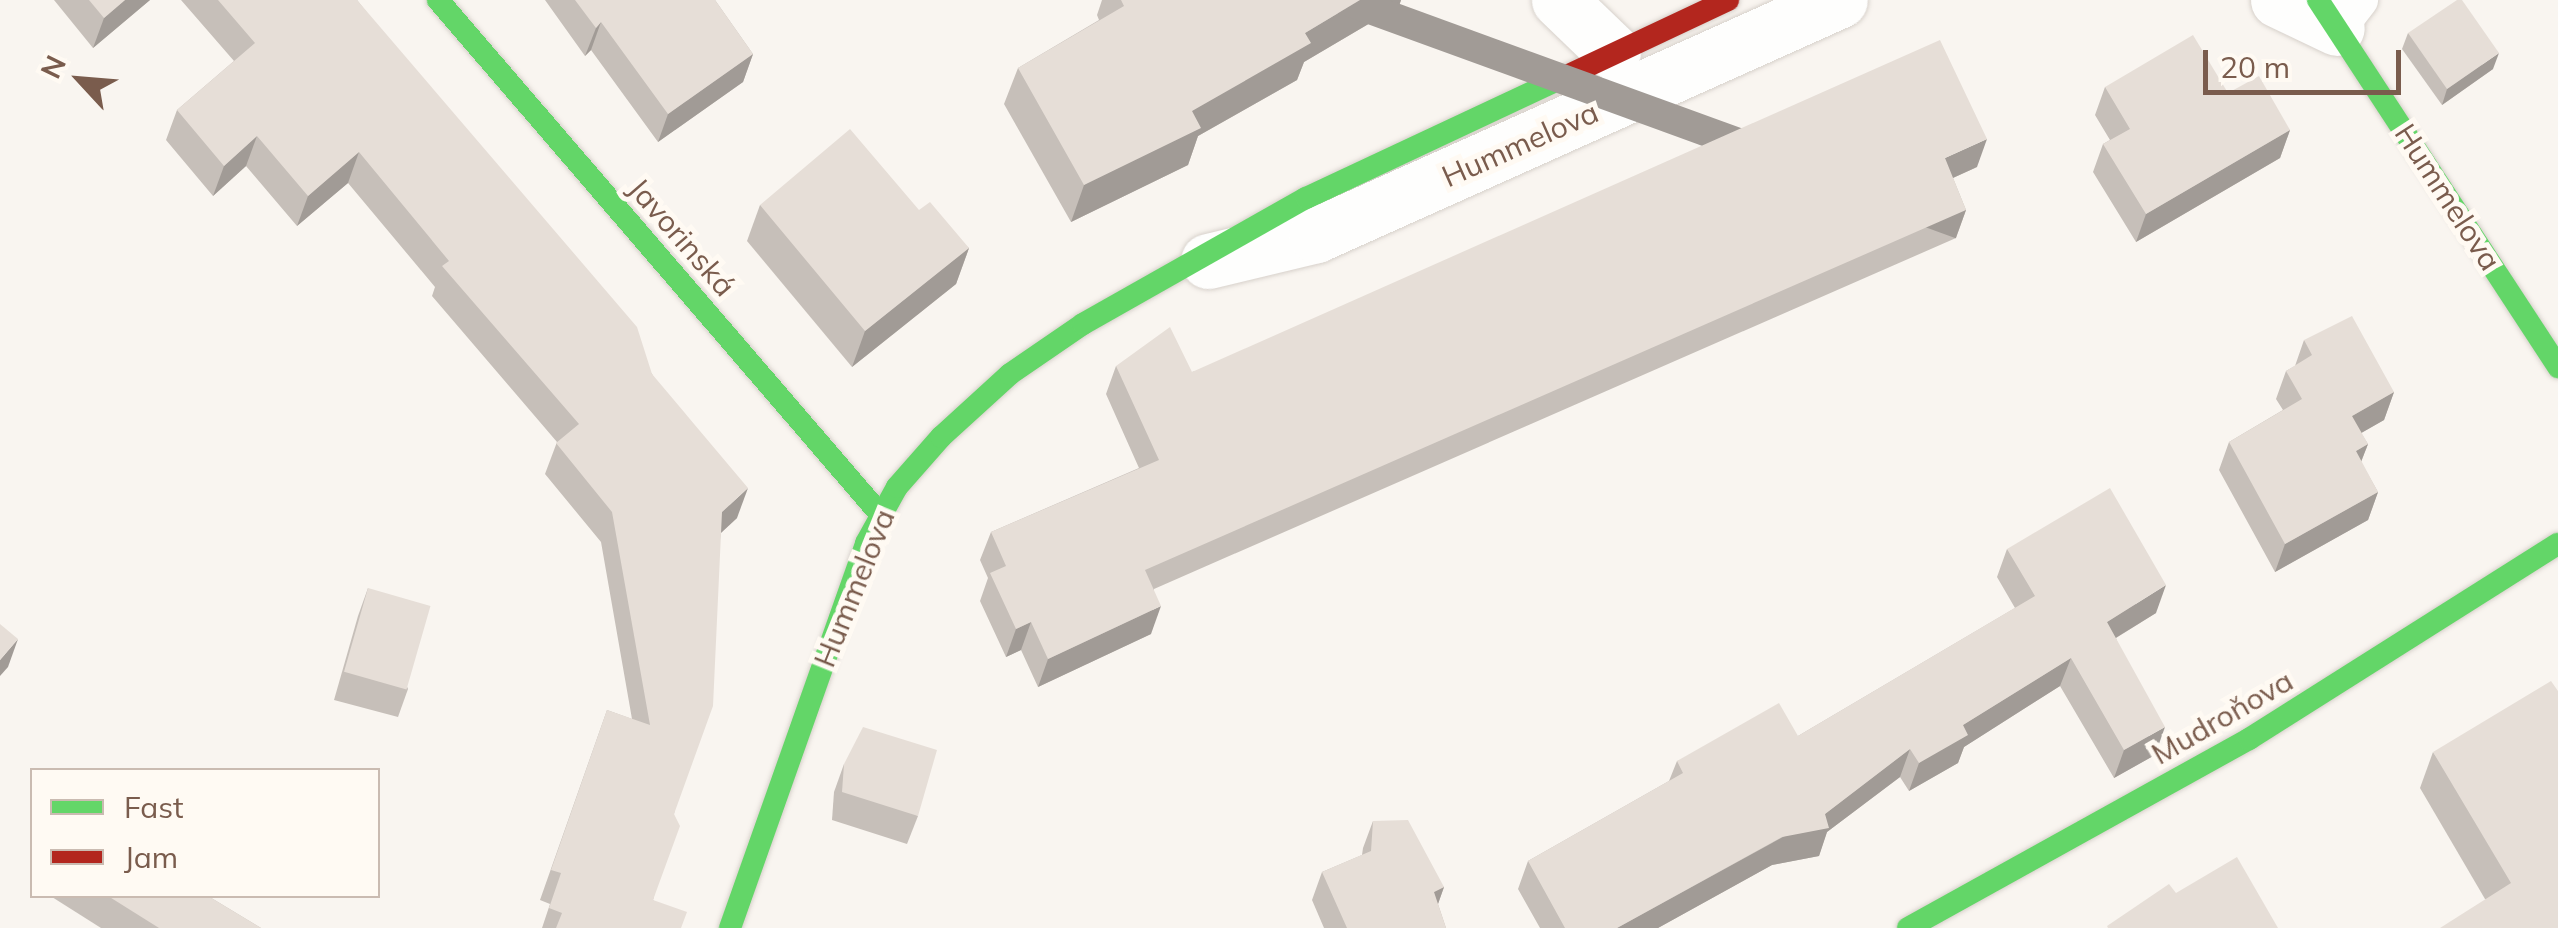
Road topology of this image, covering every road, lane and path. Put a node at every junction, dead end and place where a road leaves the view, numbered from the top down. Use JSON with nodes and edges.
{"nodes":[{"id":1,"x":438,"y":0,"type":"edge"},
{"id":2,"x":1559,"y":0,"type":"edge"},
{"id":3,"x":1728,"y":0,"type":"edge"},
{"id":4,"x":1840,"y":0,"type":"edge"},
{"id":5,"x":2278,"y":0,"type":"edge"},
{"id":6,"x":2338,"y":9,"type":"edge"},
{"id":7,"x":1614,"y":52,"type":"junction"},
{"id":8,"x":1191,"y":266,"type":"junction"},
{"id":9,"x":2558,"y":367,"type":"edge"},
{"id":10,"x":880,"y":514,"type":"junction"},
{"id":11,"x":2558,"y":544,"type":"edge"},
{"id":12,"x":730,"y":928,"type":"edge"},
{"id":13,"x":1908,"y":928,"type":"edge"}],
"edges":[{"from":1,"to":10,"type":"street","name":"Javorinská"},
{"from":2,"to":7,"type":"street"},
{"from":3,"to":7,"type":"street","name":"Hummelova"},
{"from":4,"to":8,"type":"street","name":"Hummelova"},
{"from":5,"to":6,"type":"street","name":"Hummelova"},
{"from":6,"to":9,"type":"street","name":"Hummelova"},
{"from":7,"to":8,"type":"street","name":"Hummelova"},
{"from":8,"to":10,"type":"street","name":"Hummelova"},
{"from":10,"to":12,"type":"street","name":"Hummelova"},
{"from":11,"to":13,"type":"street","name":"Mudroňova"}]}
